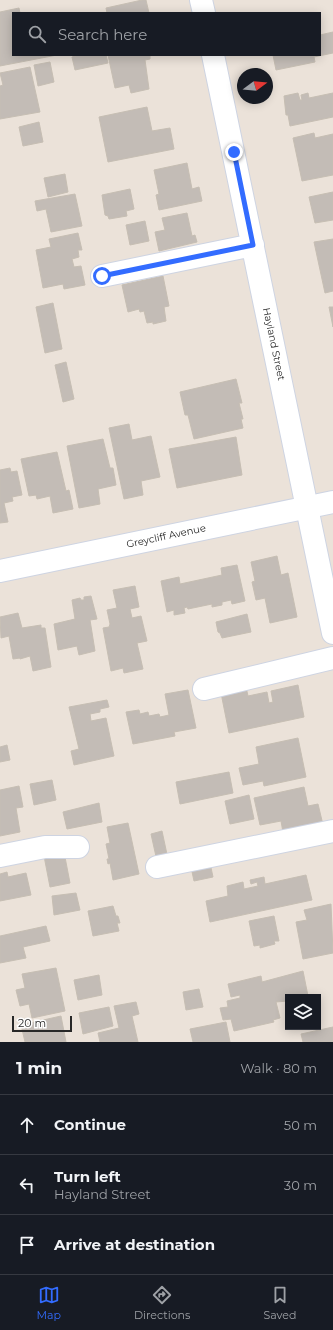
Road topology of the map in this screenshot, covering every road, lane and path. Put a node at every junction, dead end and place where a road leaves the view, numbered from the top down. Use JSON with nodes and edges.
{"nodes":[{"id":1,"x":202,"y":0,"type":"edge"},
{"id":2,"x":204,"y":12,"type":"edge"},
{"id":3,"x":213,"y":56,"type":"edge"},
{"id":4,"x":253,"y":245,"type":"junction"},
{"id":5,"x":102,"y":276,"type":"dead end"},
{"id":6,"x":333,"y":502,"type":"edge"},
{"id":7,"x":308,"y":507,"type":"junction"},
{"id":8,"x":0,"y":571,"type":"edge"},
{"id":9,"x":333,"y":633,"type":"edge"},
{"id":10,"x":333,"y":658,"type":"edge"},
{"id":11,"x":204,"y":688,"type":"dead end"},
{"id":12,"x":333,"y":831,"type":"edge"},
{"id":13,"x":78,"y":847,"type":"dead end"},
{"id":14,"x":0,"y":856,"type":"edge"},
{"id":15,"x":157,"y":867,"type":"dead end"}],
"edges":[{"from":1,"to":2,"type":"street"},
{"from":3,"to":4,"type":"street","name":"Hayland Street"},
{"from":4,"to":5,"type":"street"},
{"from":4,"to":7,"type":"street","name":"Hayland Street"},
{"from":6,"to":7,"type":"street","name":"Greycliff Avenue"},
{"from":7,"to":8,"type":"street","name":"Greycliff Avenue"},
{"from":7,"to":9,"type":"street","name":"Hayland Street"},
{"from":10,"to":11,"type":"street"},
{"from":12,"to":15,"type":"street"},
{"from":13,"to":14,"type":"street"}]}
